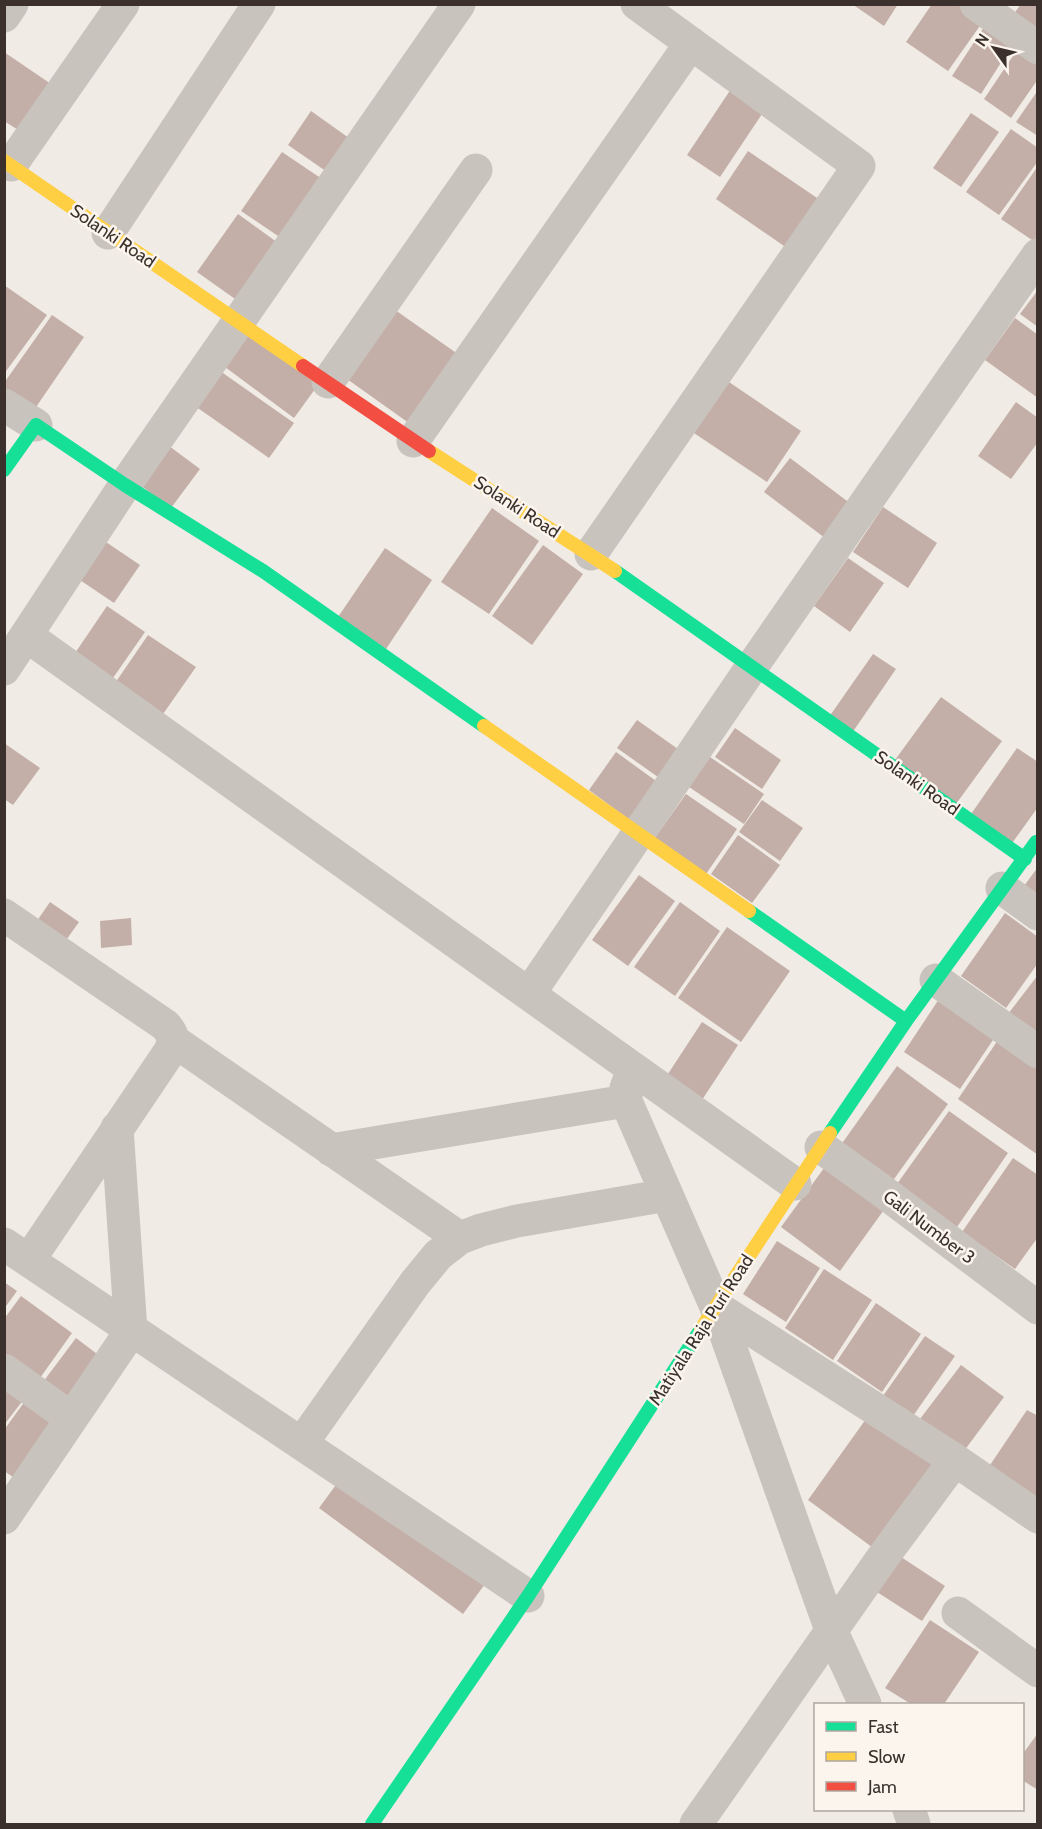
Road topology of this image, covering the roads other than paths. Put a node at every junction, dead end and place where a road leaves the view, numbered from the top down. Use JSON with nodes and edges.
{"nodes":[{"id":1,"x":12,"y":4,"type":"edge"},
{"id":2,"x":123,"y":4,"type":"edge"},
{"id":3,"x":259,"y":4,"type":"edge"},
{"id":4,"x":459,"y":4,"type":"edge"},
{"id":5,"x":637,"y":4,"type":"edge"},
{"id":6,"x":976,"y":4,"type":"edge"},
{"id":7,"x":4,"y":16,"type":"edge"},
{"id":8,"x":691,"y":43,"type":"junction"},
{"id":9,"x":1038,"y":48,"type":"edge"},
{"id":10,"x":8,"y":163,"type":"edge"},
{"id":11,"x":476,"y":170,"type":"dead end"},
{"id":12,"x":108,"y":233,"type":"junction"},
{"id":13,"x":1038,"y":255,"type":"edge"},
{"id":14,"x":238,"y":321,"type":"junction"},
{"id":15,"x":328,"y":382,"type":"junction"},
{"id":16,"x":4,"y":405,"type":"edge"},
{"id":17,"x":36,"y":425,"type":"junction"},
{"id":18,"x":412,"y":441,"type":"junction"},
{"id":19,"x":4,"y":470,"type":"edge"},
{"id":20,"x":125,"y":485,"type":"junction"},
{"id":21,"x":591,"y":554,"type":"junction"},
{"id":22,"x":27,"y":636,"type":"junction"},
{"id":23,"x":751,"y":668,"type":"junction"},
{"id":24,"x":4,"y":669,"type":"edge"},
{"id":25,"x":638,"y":833,"type":"junction"},
{"id":26,"x":1038,"y":840,"type":"edge"},
{"id":27,"x":1025,"y":859,"type":"junction"},
{"id":28,"x":1002,"y":888,"type":"junction"},
{"id":29,"x":1038,"y":914,"type":"edge"},
{"id":30,"x":4,"y":915,"type":"edge"},
{"id":31,"x":936,"y":980,"type":"junction"},
{"id":32,"x":529,"y":994,"type":"junction"},
{"id":33,"x":906,"y":1021,"type":"junction"},
{"id":34,"x":174,"y":1041,"type":"junction"},
{"id":35,"x":1038,"y":1052,"type":"edge"},
{"id":36,"x":633,"y":1069,"type":"junction"},
{"id":37,"x":626,"y":1101,"type":"junction"},
{"id":38,"x":117,"y":1128,"type":"junction"},
{"id":39,"x":820,"y":1147,"type":"junction"},
{"id":40,"x":331,"y":1150,"type":"junction"},
{"id":41,"x":795,"y":1184,"type":"junction"},
{"id":42,"x":668,"y":1195,"type":"junction"},
{"id":43,"x":460,"y":1238,"type":"junction"},
{"id":44,"x":17,"y":1252,"type":"edge"},
{"id":45,"x":716,"y":1307,"type":"junction"},
{"id":46,"x":1038,"y":1308,"type":"edge"},
{"id":47,"x":131,"y":1331,"type":"junction"},
{"id":48,"x":4,"y":1370,"type":"edge"},
{"id":49,"x":71,"y":1419,"type":"junction"},
{"id":50,"x":302,"y":1443,"type":"junction"},
{"id":51,"x":955,"y":1460,"type":"junction"},
{"id":52,"x":4,"y":1518,"type":"edge"},
{"id":53,"x":1038,"y":1518,"type":"edge"},
{"id":54,"x":528,"y":1596,"type":"junction"},
{"id":55,"x":958,"y":1613,"type":"dead end"},
{"id":56,"x":831,"y":1630,"type":"junction"},
{"id":57,"x":1038,"y":1671,"type":"edge"},
{"id":58,"x":865,"y":1703,"type":"edge"},
{"id":59,"x":372,"y":1824,"type":"edge"},
{"id":60,"x":696,"y":1824,"type":"edge"}],
"edges":[{"from":1,"to":7,"type":"street"},
{"from":2,"to":10,"type":"street"},
{"from":3,"to":12,"type":"street"},
{"from":4,"to":14,"type":"street"},
{"from":5,"to":8,"type":"street"},
{"from":6,"to":9,"type":"street"},
{"from":8,"to":18,"type":"street"},
{"from":8,"to":21,"type":"street"},
{"from":10,"to":12,"type":"street","name":"Solanki Road"},
{"from":11,"to":15,"type":"street"},
{"from":12,"to":14,"type":"street","name":"Solanki Road"},
{"from":13,"to":23,"type":"street"},
{"from":14,"to":15,"type":"street","name":"Solanki Road"},
{"from":14,"to":20,"type":"street"},
{"from":15,"to":18,"type":"street","name":"Solanki Road"},
{"from":16,"to":17,"type":"street"},
{"from":17,"to":19,"type":"street"},
{"from":17,"to":20,"type":"street"},
{"from":18,"to":21,"type":"street","name":"Solanki Road"},
{"from":20,"to":22,"type":"street"},
{"from":20,"to":25,"type":"street"},
{"from":21,"to":23,"type":"street","name":"Solanki Road"},
{"from":22,"to":24,"type":"street"},
{"from":22,"to":32,"type":"street"},
{"from":23,"to":25,"type":"street"},
{"from":23,"to":27,"type":"street","name":"Solanki Road"},
{"from":25,"to":32,"type":"street"},
{"from":25,"to":33,"type":"street"},
{"from":26,"to":27,"type":"street","name":"Matiyala Raja Puri Road"},
{"from":27,"to":28,"type":"street","name":"Matiyala Raja Puri Road"},
{"from":28,"to":29,"type":"street"},
{"from":28,"to":31,"type":"street","name":"Matiyala Raja Puri Road"},
{"from":30,"to":34,"type":"street"},
{"from":31,"to":33,"type":"street","name":"Matiyala Raja Puri Road"},
{"from":31,"to":35,"type":"street"},
{"from":32,"to":36,"type":"street"},
{"from":33,"to":39,"type":"street","name":"Matiyala Raja Puri Road"},
{"from":34,"to":38,"type":"street"},
{"from":34,"to":40,"type":"street"},
{"from":36,"to":37,"type":"street"},
{"from":36,"to":41,"type":"street"},
{"from":37,"to":40,"type":"street"},
{"from":37,"to":42,"type":"street"},
{"from":38,"to":44,"type":"street"},
{"from":38,"to":47,"type":"street"},
{"from":39,"to":41,"type":"street","name":"Matiyala Raja Puri Road"},
{"from":39,"to":46,"type":"street","name":"Gali Number 3"},
{"from":40,"to":43,"type":"street"},
{"from":41,"to":45,"type":"street","name":"Matiyala Raja Puri Road"},
{"from":42,"to":43,"type":"street"},
{"from":42,"to":45,"type":"street"},
{"from":43,"to":50,"type":"street"},
{"from":44,"to":47,"type":"street"},
{"from":45,"to":51,"type":"street"},
{"from":45,"to":54,"type":"street","name":"Matiyala Raja Puri Road"},
{"from":45,"to":56,"type":"street"},
{"from":47,"to":49,"type":"street"},
{"from":47,"to":50,"type":"street"},
{"from":48,"to":49,"type":"street"},
{"from":49,"to":52,"type":"street"},
{"from":50,"to":54,"type":"street"},
{"from":51,"to":53,"type":"street"},
{"from":51,"to":56,"type":"street"},
{"from":54,"to":59,"type":"street","name":"Matiyala Raja Puri Road"},
{"from":55,"to":57,"type":"street"},
{"from":56,"to":58,"type":"street"},
{"from":56,"to":60,"type":"street"}]}
